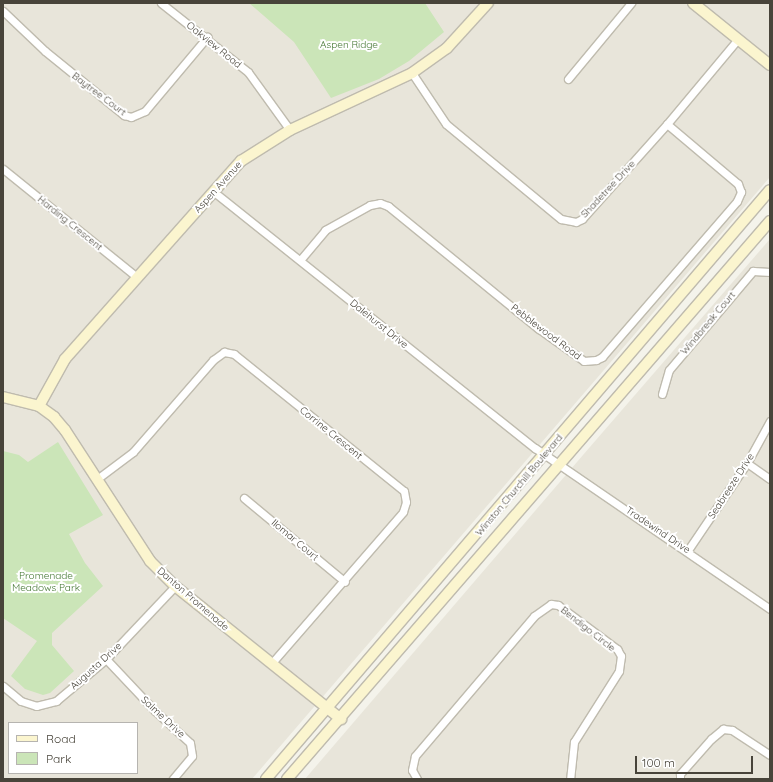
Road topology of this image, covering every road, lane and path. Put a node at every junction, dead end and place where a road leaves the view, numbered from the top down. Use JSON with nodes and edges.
{"nodes":[{"id":1,"x":161,"y":3,"type":"edge"},
{"id":2,"x":488,"y":3,"type":"edge"},
{"id":3,"x":631,"y":3,"type":"edge"},
{"id":4,"x":693,"y":3,"type":"edge"},
{"id":5,"x":3,"y":11,"type":"edge"},
{"id":6,"x":207,"y":38,"type":"junction"},
{"id":7,"x":738,"y":39,"type":"junction"},
{"id":8,"x":770,"y":65,"type":"edge"},
{"id":9,"x":412,"y":74,"type":"junction"},
{"id":10,"x":568,"y":79,"type":"dead end"},
{"id":11,"x":667,"y":124,"type":"junction"},
{"id":12,"x":290,"y":130,"type":"junction"},
{"id":13,"x":3,"y":169,"type":"edge"},
{"id":14,"x":770,"y":190,"type":"edge"},
{"id":15,"x":214,"y":192,"type":"junction"},
{"id":16,"x":770,"y":222,"type":"edge"},
{"id":17,"x":301,"y":259,"type":"junction"},
{"id":18,"x":770,"y":272,"type":"edge"},
{"id":19,"x":138,"y":277,"type":"junction"},
{"id":20,"x":662,"y":394,"type":"dead end"},
{"id":21,"x":3,"y":397,"type":"edge"},
{"id":22,"x":39,"y":406,"type":"junction"},
{"id":23,"x":770,"y":421,"type":"edge"},
{"id":24,"x":545,"y":455,"type":"junction"},
{"id":25,"x":747,"y":463,"type":"junction"},
{"id":26,"x":560,"y":464,"type":"junction"},
{"id":27,"x":96,"y":479,"type":"junction"},
{"id":28,"x":770,"y":479,"type":"edge"},
{"id":29,"x":244,"y":498,"type":"dead end"},
{"id":30,"x":688,"y":550,"type":"junction"},
{"id":31,"x":345,"y":582,"type":"junction"},
{"id":32,"x":175,"y":586,"type":"junction"},
{"id":33,"x":770,"y":608,"type":"edge"},
{"id":34,"x":106,"y":659,"type":"junction"},
{"id":35,"x":271,"y":664,"type":"junction"},
{"id":36,"x":3,"y":686,"type":"edge"},
{"id":37,"x":327,"y":708,"type":"junction"},
{"id":38,"x":340,"y":719,"type":"junction"},
{"id":39,"x":770,"y":756,"type":"edge"},
{"id":40,"x":173,"y":779,"type":"edge"},
{"id":41,"x":266,"y":779,"type":"edge"},
{"id":42,"x":287,"y":779,"type":"edge"},
{"id":43,"x":417,"y":779,"type":"edge"},
{"id":44,"x":570,"y":779,"type":"edge"},
{"id":45,"x":680,"y":779,"type":"edge"}],
"edges":[{"from":1,"to":6,"type":"street","name":"Oakview Road"},
{"from":2,"to":9,"type":"main road","name":"Aspen Avenue"},
{"from":3,"to":10,"type":"street"},
{"from":4,"to":7,"type":"main road"},
{"from":5,"to":6,"type":"street","name":"Baytree Court"},
{"from":6,"to":12,"type":"street","name":"Oakview Road"},
{"from":7,"to":8,"type":"main road"},
{"from":7,"to":11,"type":"street","name":"Shadetree Drive"},
{"from":9,"to":11,"type":"street","name":"Shadetree Drive"},
{"from":9,"to":12,"type":"main road","name":"Aspen Avenue"},
{"from":11,"to":17,"type":"street","name":"Pebblewood Road"},
{"from":12,"to":15,"type":"main road","name":"Aspen Avenue"},
{"from":13,"to":19,"type":"street","name":"Harding Crescent"},
{"from":14,"to":24,"type":"main road","name":"Winston Churchill Boulevard"},
{"from":15,"to":17,"type":"street","name":"Dalehurst Drive"},
{"from":15,"to":19,"type":"main road","name":"Aspen Avenue"},
{"from":16,"to":26,"type":"main road","name":"Winston Churchill Boulevard"},
{"from":17,"to":24,"type":"street","name":"Dalehurst Drive"},
{"from":18,"to":20,"type":"street","name":"Windbreak Court"},
{"from":19,"to":22,"type":"main road","name":"Aspen Avenue"},
{"from":21,"to":22,"type":"main road","name":"Danton Promenade"},
{"from":22,"to":27,"type":"main road","name":"Danton Promenade"},
{"from":23,"to":25,"type":"street","name":"Seabreeze Drive"},
{"from":24,"to":26,"type":"street","name":"Tradewind Drive"},
{"from":24,"to":37,"type":"main road","name":"Winston Churchill Boulevard"},
{"from":25,"to":28,"type":"street"},
{"from":25,"to":30,"type":"street","name":"Seabreeze Drive"},
{"from":26,"to":30,"type":"street","name":"Tradewind Drive"},
{"from":26,"to":38,"type":"main road","name":"Winston Churchill Boulevard"},
{"from":27,"to":31,"type":"street","name":"Corrine Crescent"},
{"from":27,"to":32,"type":"main road","name":"Danton Promenade"},
{"from":29,"to":31,"type":"street","name":"Ilomar Court"},
{"from":30,"to":33,"type":"street","name":"Tradewind Drive"},
{"from":31,"to":35,"type":"street","name":"Corrine Crescent"},
{"from":32,"to":34,"type":"street","name":"Augusta Drive"},
{"from":32,"to":35,"type":"main road","name":"Danton Promenade"},
{"from":34,"to":36,"type":"street","name":"Augusta Drive"},
{"from":34,"to":40,"type":"street","name":"Salme Drive"},
{"from":35,"to":37,"type":"main road","name":"Danton Promenade"},
{"from":37,"to":38,"type":"main road","name":"Danton Promenade"},
{"from":37,"to":41,"type":"main road","name":"Winston Churchill Boulevard"},
{"from":38,"to":42,"type":"main road","name":"Winston Churchill Boulevard"},
{"from":39,"to":45,"type":"street"},
{"from":43,"to":44,"type":"street","name":"Bendigo Circle"}]}
